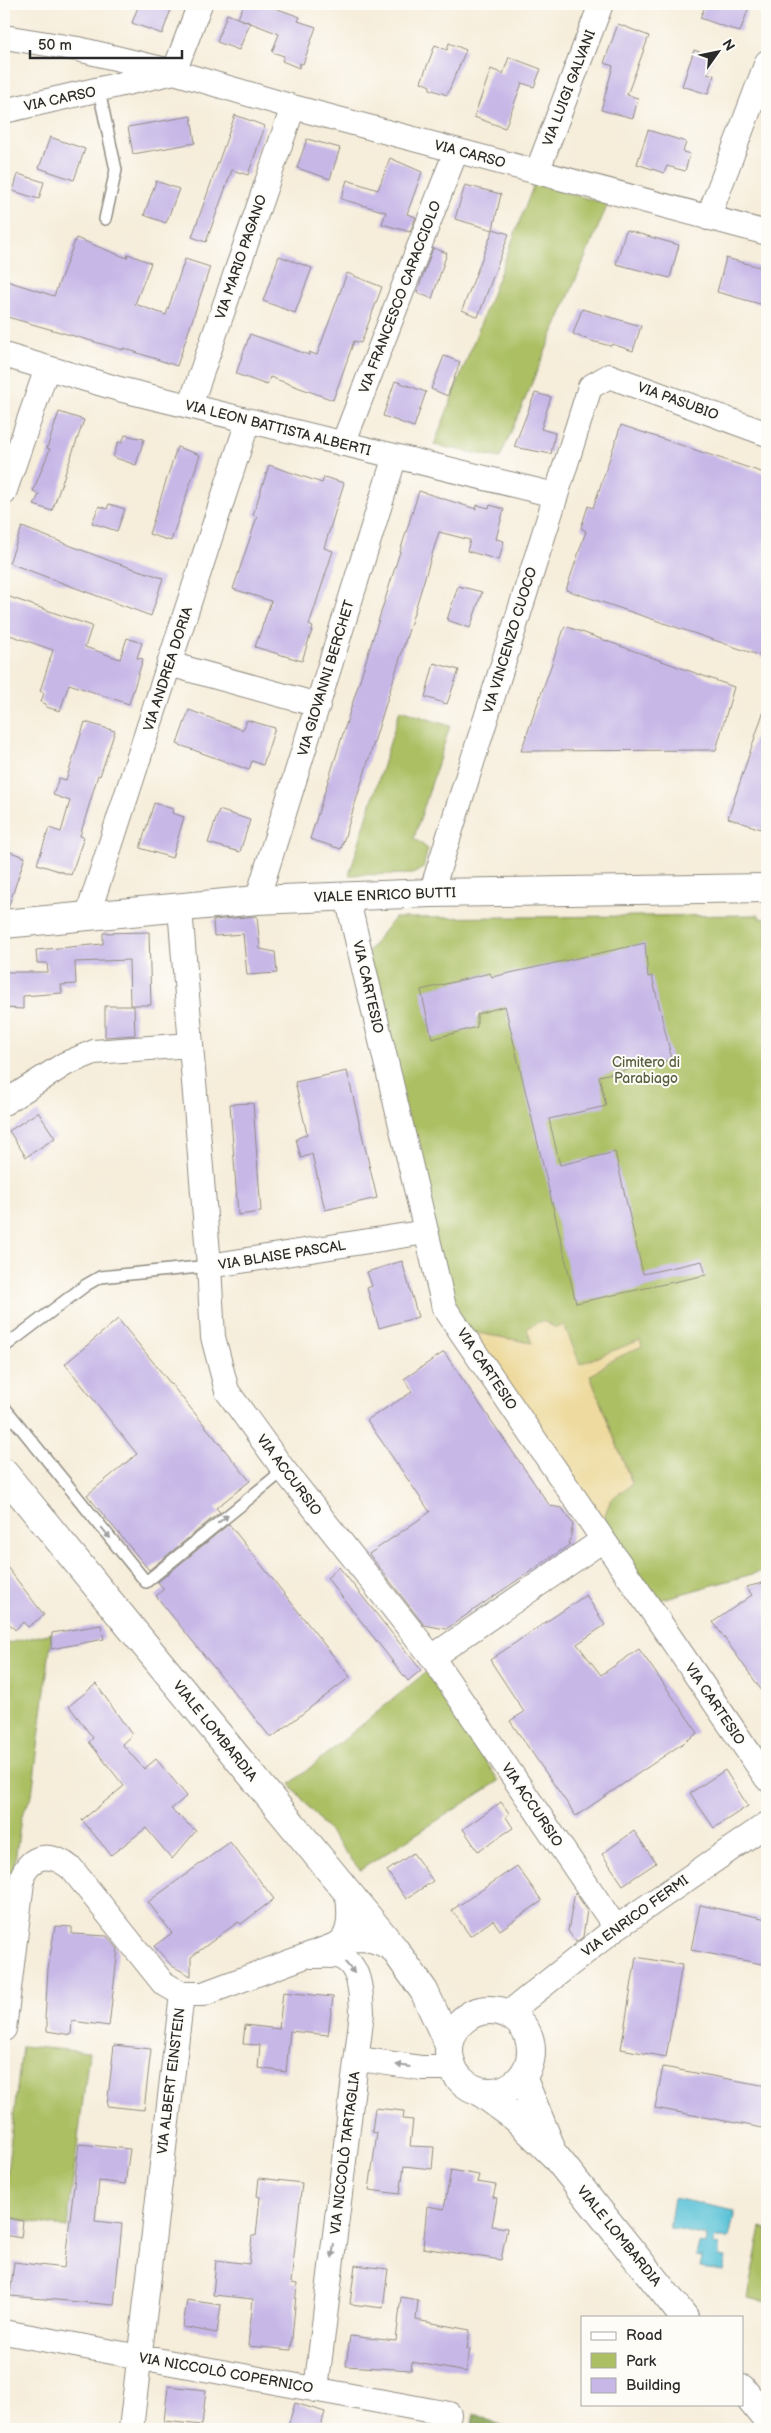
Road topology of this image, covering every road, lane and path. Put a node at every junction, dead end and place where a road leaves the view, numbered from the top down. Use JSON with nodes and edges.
{"nodes":[{"id":1,"x":200,"y":4,"type":"edge"},
{"id":2,"x":601,"y":4,"type":"edge"},
{"id":3,"x":4,"y":37,"type":"edge"},
{"id":4,"x":767,"y":62,"type":"edge"},
{"id":5,"x":174,"y":72,"type":"junction"},
{"id":6,"x":99,"y":91,"type":"junction"},
{"id":7,"x":293,"y":107,"type":"junction"},
{"id":8,"x":4,"y":111,"type":"edge"},
{"id":9,"x":456,"y":151,"type":"junction"},
{"id":10,"x":537,"y":172,"type":"junction"},
{"id":11,"x":708,"y":218,"type":"junction"},
{"id":12,"x":105,"y":220,"type":"dead end"},
{"id":13,"x":767,"y":233,"type":"edge"},
{"id":14,"x":4,"y":354,"type":"edge"},
{"id":15,"x":47,"y":368,"type":"junction"},
{"id":16,"x":590,"y":387,"type":"joint"},
{"id":17,"x":190,"y":406,"type":"junction"},
{"id":18,"x":248,"y":421,"type":"junction"},
{"id":19,"x":767,"y":434,"type":"edge"},
{"id":20,"x":343,"y":444,"type":"junction"},
{"id":21,"x":395,"y":456,"type":"junction"},
{"id":22,"x":4,"y":493,"type":"edge"},
{"id":23,"x":555,"y":496,"type":"junction"},
{"id":24,"x":169,"y":664,"type":"junction"},
{"id":25,"x":318,"y":705,"type":"junction"},
{"id":26,"x":767,"y":888,"type":"edge"},
{"id":27,"x":431,"y":892,"type":"junction"},
{"id":28,"x":347,"y":897,"type":"junction"},
{"id":29,"x":257,"y":900,"type":"junction"},
{"id":30,"x":180,"y":908,"type":"junction"},
{"id":31,"x":87,"y":917,"type":"junction"},
{"id":32,"x":4,"y":924,"type":"edge"},
{"id":33,"x":191,"y":1045,"type":"junction"},
{"id":34,"x":4,"y":1103,"type":"edge"},
{"id":35,"x":426,"y":1232,"type":"junction"},
{"id":36,"x":209,"y":1266,"type":"junction"},
{"id":37,"x":4,"y":1347,"type":"edge"},
{"id":38,"x":4,"y":1407,"type":"edge"},
{"id":39,"x":284,"y":1470,"type":"junction"},
{"id":40,"x":4,"y":1473,"type":"edge"},
{"id":41,"x":603,"y":1540,"type":"junction"},
{"id":42,"x":432,"y":1657,"type":"junction"},
{"id":43,"x":767,"y":1779,"type":"edge"},
{"id":44,"x":767,"y":1824,"type":"edge"},
{"id":45,"x":348,"y":1893,"type":"junction"},
{"id":46,"x":616,"y":1928,"type":"junction"},
{"id":47,"x":342,"y":1940,"type":"junction"},
{"id":48,"x":395,"y":1950,"type":"junction"},
{"id":49,"x":306,"y":1956,"type":"junction"},
{"id":50,"x":424,"y":1991,"type":"junction"},
{"id":51,"x":182,"y":1994,"type":"junction"},
{"id":52,"x":507,"y":2014,"type":"junction"},
{"id":53,"x":470,"y":2015,"type":"junction"},
{"id":54,"x":4,"y":2029,"type":"edge"},
{"id":55,"x":450,"y":2056,"type":"junction"},
{"id":56,"x":356,"y":2064,"type":"junction"},
{"id":57,"x":522,"y":2077,"type":"junction"},
{"id":58,"x":479,"y":2091,"type":"junction"},
{"id":59,"x":555,"y":2156,"type":"junction"},
{"id":60,"x":683,"y":2316,"type":"edge"},
{"id":61,"x":4,"y":2332,"type":"edge"},
{"id":62,"x":140,"y":2357,"type":"junction"},
{"id":63,"x":316,"y":2390,"type":"junction"},
{"id":64,"x":744,"y":2391,"type":"edge"},
{"id":65,"x":767,"y":2420,"type":"edge"},
{"id":66,"x":447,"y":2422,"type":"edge"},
{"id":67,"x":131,"y":2429,"type":"edge"}],
"edges":[{"from":1,"to":5,"type":"street"},
{"from":2,"to":10,"type":"street","name":"VIA LUIGI GALVANI"},
{"from":3,"to":5,"type":"street","name":"VIA CARSO"},
{"from":4,"to":11,"type":"street"},
{"from":5,"to":6,"type":"street","name":"VIA CARSO"},
{"from":5,"to":7,"type":"street","name":"VIA CARSO"},
{"from":6,"to":8,"type":"street","name":"VIA CARSO"},
{"from":6,"to":12,"type":"lane"},
{"from":7,"to":9,"type":"street","name":"VIA CARSO"},
{"from":7,"to":17,"type":"street","name":"VIA MARIO PAGANO"},
{"from":9,"to":10,"type":"street","name":"VIA CARSO"},
{"from":9,"to":20,"type":"street","name":"VIA FRANCESCO CARACCIOLO"},
{"from":10,"to":11,"type":"street","name":"VIA CARSO"},
{"from":11,"to":13,"type":"street","name":"VIA CARSO"},
{"from":14,"to":15,"type":"street","name":"VIA LEON BATTISTA ALBERTI"},
{"from":15,"to":17,"type":"street","name":"VIA LEON BATTISTA ALBERTI"},
{"from":15,"to":22,"type":"street"},
{"from":16,"to":19,"type":"street","name":"VIA PASUBIO"},
{"from":16,"to":23,"type":"street","name":"VIA VINCENZO CUOCO"},
{"from":17,"to":18,"type":"street","name":"VIA LEON BATTISTA ALBERTI"},
{"from":18,"to":20,"type":"street","name":"VIA LEON BATTISTA ALBERTI"},
{"from":18,"to":24,"type":"street","name":"VIA ANDREA DORIA"},
{"from":20,"to":21,"type":"street","name":"VIA LEON BATTISTA ALBERTI"},
{"from":21,"to":23,"type":"street","name":"VIA LEON BATTISTA ALBERTI"},
{"from":21,"to":25,"type":"street","name":"VIA GIOVANNI BERCHET"},
{"from":23,"to":27,"type":"street","name":"VIA VINCENZO CUOCO"},
{"from":24,"to":25,"type":"street"},
{"from":24,"to":31,"type":"street","name":"VIA ANDREA DORIA"},
{"from":25,"to":29,"type":"street","name":"VIA GIOVANNI BERCHET"},
{"from":26,"to":27,"type":"main road","name":"VIALE ENRICO BUTTI"},
{"from":27,"to":28,"type":"main road","name":"VIALE ENRICO BUTTI"},
{"from":28,"to":29,"type":"main road","name":"VIALE ENRICO BUTTI"},
{"from":28,"to":35,"type":"street","name":"VIA CARTESIO"},
{"from":29,"to":30,"type":"main road","name":"VIALE ENRICO BUTTI"},
{"from":30,"to":31,"type":"main road","name":"VIALE ENRICO BUTTI"},
{"from":30,"to":33,"type":"street","name":"VIA BLAISE PASCAL"},
{"from":31,"to":32,"type":"main road","name":"VIALE ENRICO BUTTI"},
{"from":33,"to":34,"type":"street"},
{"from":33,"to":36,"type":"street","name":"VIA BLAISE PASCAL"},
{"from":35,"to":36,"type":"street","name":"VIA BLAISE PASCAL"},
{"from":35,"to":41,"type":"street","name":"VIA CARTESIO"},
{"from":36,"to":37,"type":"lane"},
{"from":36,"to":39,"type":"street","name":"VIA ACCURSIO"},
{"from":38,"to":39,"type":"lane","one_way":true},
{"from":39,"to":42,"type":"street","name":"VIA ACCURSIO"},
{"from":40,"to":45,"type":"main road","name":"VIALE LOMBARDIA"},
{"from":41,"to":42,"type":"street"},
{"from":41,"to":43,"type":"street","name":"VIA CARTESIO"},
{"from":42,"to":46,"type":"street","name":"VIA ACCURSIO"},
{"from":44,"to":46,"type":"street","name":"VIA ENRICO FERMI"},
{"from":45,"to":47,"type":"street"},
{"from":45,"to":48,"type":"main road","name":"VIALE LOMBARDIA"},
{"from":46,"to":52,"type":"street","name":"VIA ENRICO FERMI"},
{"from":47,"to":48,"type":"street"},
{"from":47,"to":49,"type":"street","name":"VIA ALBERT EINSTEIN"},
{"from":48,"to":50,"type":"main road","name":"VIALE LOMBARDIA"},
{"from":49,"to":51,"type":"street","name":"VIA ALBERT EINSTEIN"},
{"from":49,"to":56,"type":"street","name":"VIA NICCOLÒ TARTAGLIA","one_way":true},
{"from":50,"to":53,"type":"main road","name":"VIALE LOMBARDIA"},
{"from":50,"to":55,"type":"main road","name":"VIALE LOMBARDIA"},
{"from":51,"to":54,"type":"street"},
{"from":51,"to":62,"type":"street","name":"VIA ALBERT EINSTEIN"},
{"from":52,"to":53,"type":"main road"},
{"from":52,"to":57,"type":"main road"},
{"from":53,"to":55,"type":"main road"},
{"from":55,"to":56,"type":"street","one_way":true},
{"from":55,"to":58,"type":"main road","name":"VIALE LOMBARDIA"},
{"from":56,"to":63,"type":"street","name":"VIA NICCOLÒ TARTAGLIA","one_way":true},
{"from":57,"to":58,"type":"main road"},
{"from":57,"to":59,"type":"main road","name":"VIALE LOMBARDIA"},
{"from":58,"to":59,"type":"main road","name":"VIALE LOMBARDIA"},
{"from":59,"to":60,"type":"main road","name":"VIALE LOMBARDIA"},
{"from":61,"to":62,"type":"street","name":"VIA NICCOLÒ COPERNICO"},
{"from":62,"to":63,"type":"street","name":"VIA NICCOLÒ COPERNICO"},
{"from":62,"to":67,"type":"street","name":"VIA ALBERT EINSTEIN"},
{"from":63,"to":66,"type":"street","name":"VIA NICCOLÒ COPERNICO"},
{"from":64,"to":65,"type":"main road"}]}
